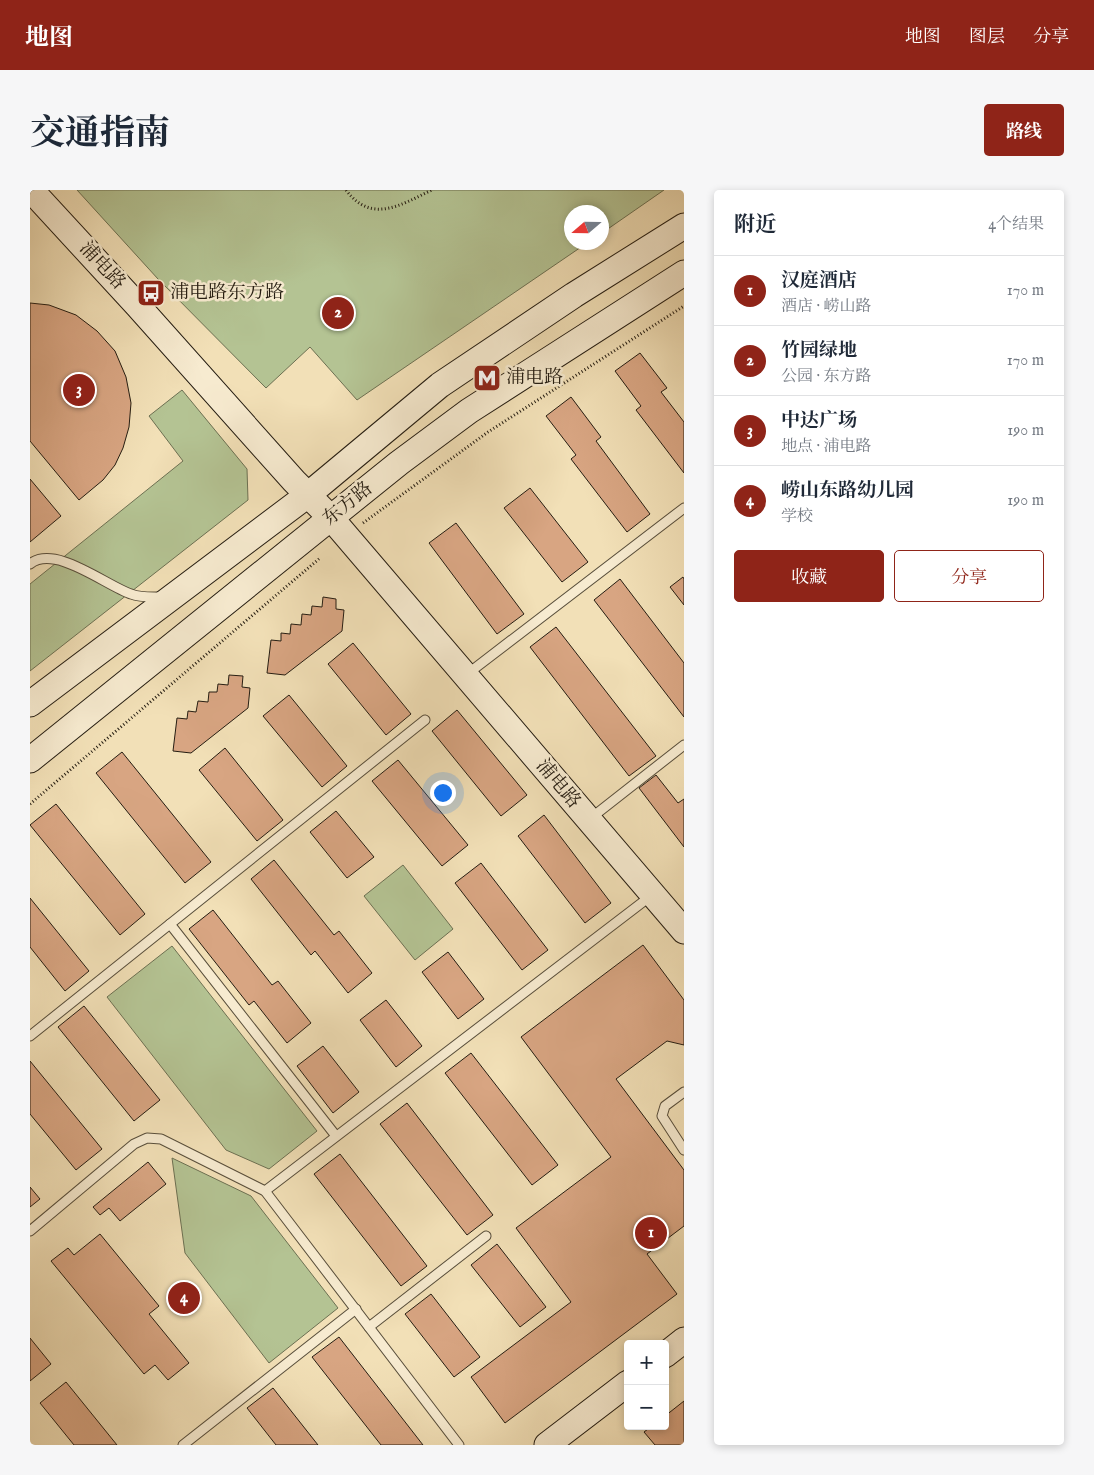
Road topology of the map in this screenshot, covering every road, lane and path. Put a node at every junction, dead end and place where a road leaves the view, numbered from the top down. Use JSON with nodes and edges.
{"nodes":[{"id":1,"x":31,"y":190,"type":"edge"},
{"id":2,"x":346,"y":190,"type":"edge"},
{"id":3,"x":432,"y":190,"type":"edge"},
{"id":4,"x":684,"y":226,"type":"edge"},
{"id":5,"x":684,"y":273,"type":"edge"},
{"id":6,"x":308,"y":494,"type":"junction"},
{"id":7,"x":684,"y":508,"type":"edge"},
{"id":8,"x":331,"y":518,"type":"junction"},
{"id":9,"x":30,"y":564,"type":"edge"},
{"id":10,"x":172,"y":597,"type":"junction"},
{"id":11,"x":466,"y":676,"type":"junction"},
{"id":12,"x":30,"y":704,"type":"edge"},
{"id":13,"x":426,"y":720,"type":"dead end"},
{"id":14,"x":684,"y":745,"type":"edge"},
{"id":15,"x":30,"y":760,"type":"edge"},
{"id":16,"x":589,"y":820,"type":"junction"},
{"id":17,"x":653,"y":894,"type":"junction"},
{"id":18,"x":170,"y":924,"type":"junction"},
{"id":19,"x":684,"y":931,"type":"edge"},
{"id":20,"x":30,"y":1036,"type":"edge"},
{"id":21,"x":684,"y":1092,"type":"edge"},
{"id":22,"x":336,"y":1136,"type":"junction"},
{"id":23,"x":684,"y":1150,"type":"edge"},
{"id":24,"x":266,"y":1191,"type":"junction"},
{"id":25,"x":30,"y":1231,"type":"edge"},
{"id":26,"x":486,"y":1236,"type":"dead end"},
{"id":27,"x":356,"y":1309,"type":"junction"},
{"id":28,"x":369,"y":1327,"type":"junction"},
{"id":29,"x":684,"y":1340,"type":"edge"},
{"id":30,"x":669,"y":1352,"type":"edge"},
{"id":31,"x":625,"y":1385,"type":"edge"},
{"id":32,"x":183,"y":1445,"type":"edge"},
{"id":33,"x":459,"y":1445,"type":"edge"},
{"id":34,"x":547,"y":1445,"type":"edge"}],
"edges":[{"from":1,"to":6,"type":"main road","name":"浦电路"},
{"from":2,"to":3,"type":"path"},
{"from":4,"to":6,"type":"main road","name":"东方路"},
{"from":5,"to":8,"type":"main road","name":"东方路"},
{"from":6,"to":8,"type":"main road","name":"浦电路"},
{"from":6,"to":10,"type":"main road","name":"东方路"},
{"from":7,"to":11,"type":"lane"},
{"from":8,"to":11,"type":"main road","name":"浦电路"},
{"from":8,"to":15,"type":"main road","name":"东方路"},
{"from":9,"to":10,"type":"lane"},
{"from":10,"to":12,"type":"main road","name":"东方路"},
{"from":11,"to":16,"type":"main road","name":"浦电路"},
{"from":13,"to":18,"type":"lane"},
{"from":14,"to":16,"type":"lane"},
{"from":16,"to":17,"type":"main road","name":"浦电路"},
{"from":17,"to":19,"type":"main road","name":"浦电路"},
{"from":17,"to":22,"type":"lane"},
{"from":18,"to":20,"type":"lane"},
{"from":18,"to":22,"type":"lane"},
{"from":21,"to":23,"type":"lane"},
{"from":22,"to":24,"type":"lane"},
{"from":24,"to":25,"type":"lane"},
{"from":24,"to":27,"type":"lane"},
{"from":26,"to":28,"type":"lane"},
{"from":27,"to":28,"type":"lane"},
{"from":27,"to":32,"type":"lane"},
{"from":28,"to":33,"type":"lane"},
{"from":29,"to":30,"type":"main road"},
{"from":31,"to":34,"type":"main road"}]}
